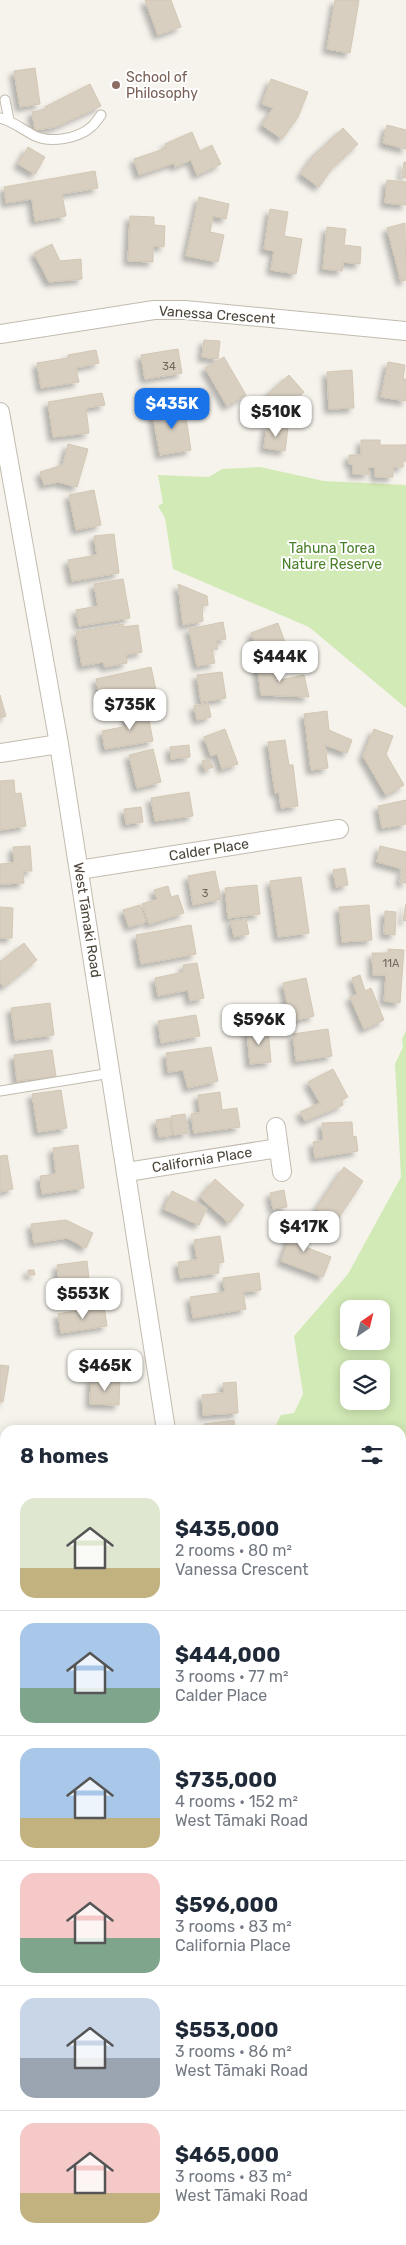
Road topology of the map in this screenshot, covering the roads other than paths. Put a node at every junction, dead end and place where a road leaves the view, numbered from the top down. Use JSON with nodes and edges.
{"nodes":[{"id":1,"x":5,"y":100,"type":"dead end"},
{"id":2,"x":100,"y":115,"type":"dead end"},
{"id":3,"x":4,"y":119,"type":"edge"},
{"id":4,"x":406,"y":331,"type":"edge"},
{"id":5,"x":0,"y":334,"type":"edge"},
{"id":6,"x":0,"y":412,"type":"edge"},
{"id":7,"x":59,"y":744,"type":"junction"},
{"id":8,"x":0,"y":753,"type":"edge"},
{"id":9,"x":339,"y":829,"type":"dead end"},
{"id":10,"x":79,"y":870,"type":"junction"},
{"id":11,"x":111,"y":1073,"type":"junction"},
{"id":12,"x":0,"y":1091,"type":"edge"},
{"id":13,"x":276,"y":1127,"type":"dead end"},
{"id":14,"x":278,"y":1148,"type":"junction"},
{"id":15,"x":127,"y":1172,"type":"junction"},
{"id":16,"x":282,"y":1172,"type":"dead end"},
{"id":17,"x":165,"y":1425,"type":"edge"}],
"edges":[{"from":1,"to":3,"type":"lane"},
{"from":2,"to":3,"type":"lane"},
{"from":4,"to":5,"type":"street","name":"Vanessa Crescent"},
{"from":6,"to":7,"type":"street","name":"West Tāmaki Road"},
{"from":7,"to":8,"type":"street"},
{"from":7,"to":10,"type":"street","name":"West Tāmaki Road"},
{"from":9,"to":10,"type":"street","name":"Calder Place"},
{"from":10,"to":11,"type":"street","name":"West Tāmaki Road"},
{"from":11,"to":12,"type":"lane"},
{"from":11,"to":15,"type":"street","name":"West Tāmaki Road"},
{"from":13,"to":14,"type":"street"},
{"from":14,"to":15,"type":"street","name":"California Place"},
{"from":14,"to":16,"type":"street"},
{"from":15,"to":17,"type":"street","name":"West Tāmaki Road"}]}
